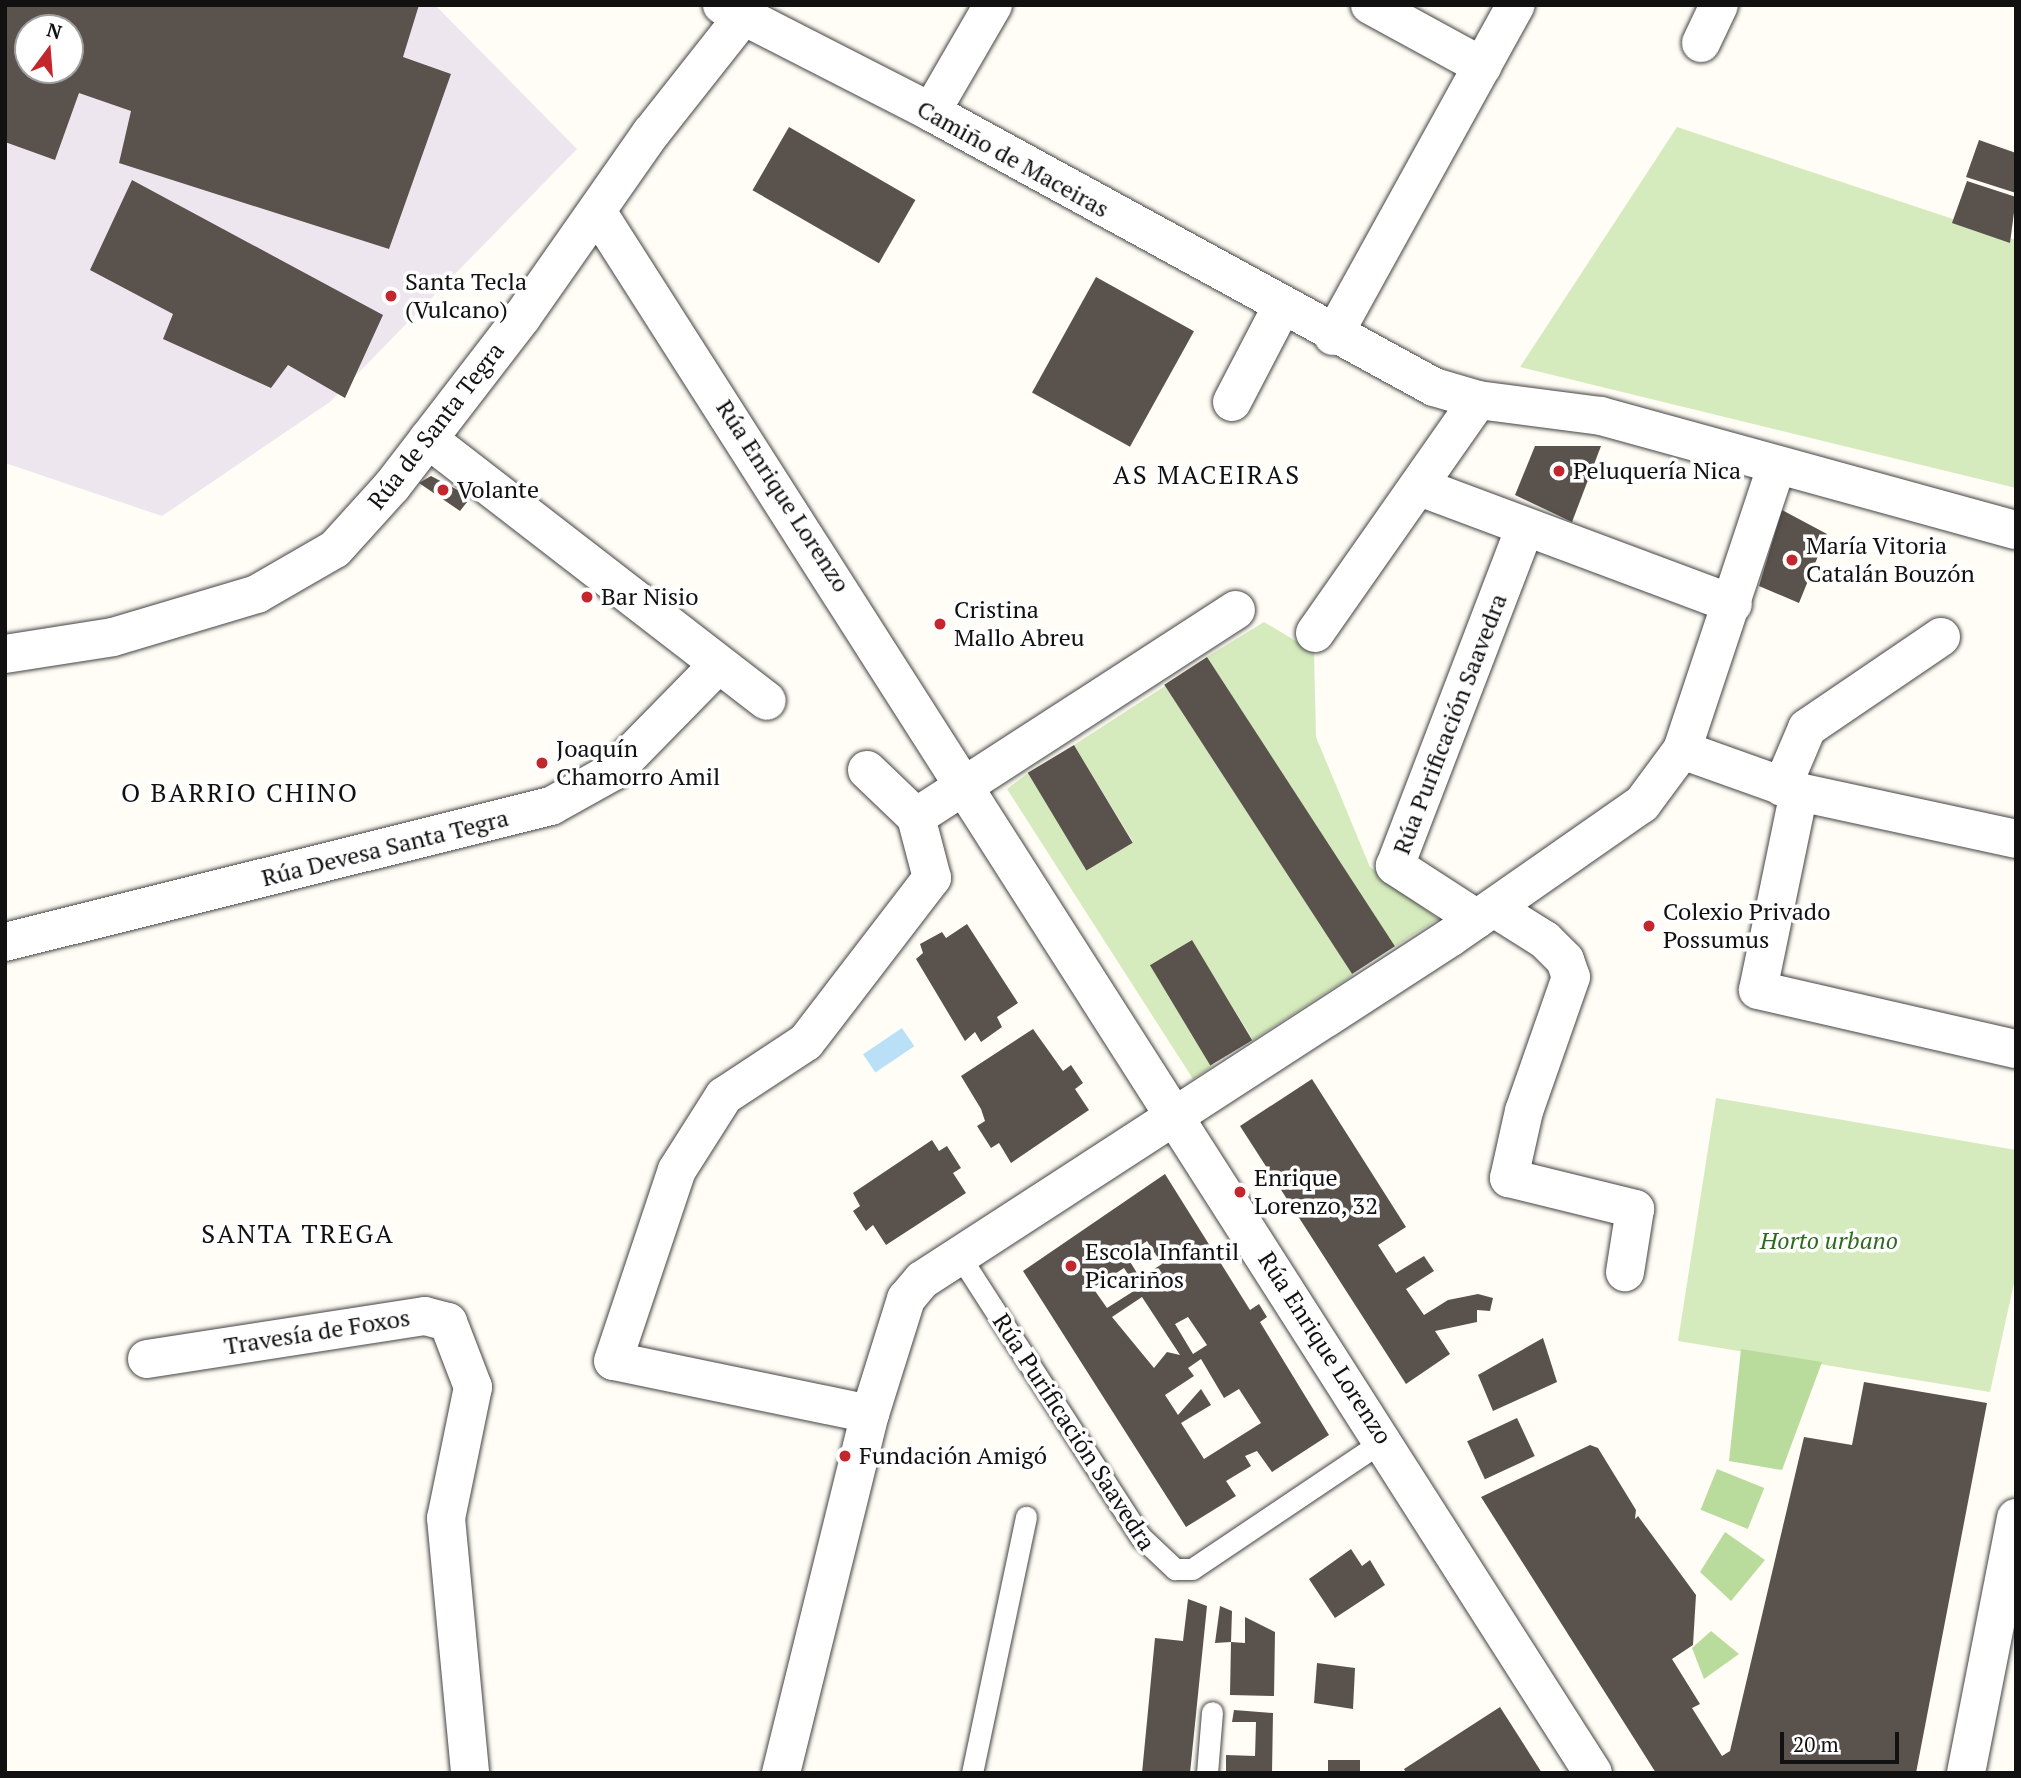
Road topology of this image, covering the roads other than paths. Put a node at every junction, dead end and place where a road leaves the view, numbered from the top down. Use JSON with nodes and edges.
{"nodes":[{"id":1,"x":993,"y":5,"type":"edge"},
{"id":2,"x":1370,"y":5,"type":"edge"},
{"id":3,"x":1516,"y":5,"type":"edge"},
{"id":4,"x":1718,"y":5,"type":"edge"},
{"id":5,"x":732,"y":12,"type":"edge"},
{"id":6,"x":1701,"y":43,"type":"dead end"},
{"id":7,"x":1482,"y":66,"type":"junction"},
{"id":8,"x":930,"y":112,"type":"junction"},
{"id":9,"x":598,"y":213,"type":"junction"},
{"id":10,"x":1281,"y":308,"type":"junction"},
{"id":11,"x":1333,"y":336,"type":"junction"},
{"id":12,"x":1478,"y":400,"type":"junction"},
{"id":13,"x":1231,"y":402,"type":"dead end"},
{"id":14,"x":428,"y":439,"type":"junction"},
{"id":15,"x":1777,"y":465,"type":"junction"},
{"id":16,"x":1420,"y":487,"type":"junction"},
{"id":17,"x":1524,"y":530,"type":"junction"},
{"id":18,"x":2016,"y":530,"type":"edge"},
{"id":19,"x":1733,"y":604,"type":"junction"},
{"id":20,"x":1236,"y":610,"type":"dead end"},
{"id":21,"x":1315,"y":633,"type":"dead end"},
{"id":22,"x":1941,"y":637,"type":"dead end"},
{"id":23,"x":5,"y":654,"type":"edge"},
{"id":24,"x":718,"y":667,"type":"junction"},
{"id":25,"x":767,"y":701,"type":"dead end"},
{"id":26,"x":1682,"y":750,"type":"junction"},
{"id":27,"x":867,"y":770,"type":"dead end"},
{"id":28,"x":965,"y":781,"type":"junction"},
{"id":29,"x":1791,"y":790,"type":"junction"},
{"id":30,"x":916,"y":817,"type":"junction"},
{"id":31,"x":2016,"y":839,"type":"edge"},
{"id":32,"x":1485,"y":913,"type":"junction"},
{"id":33,"x":5,"y":942,"type":"edge"},
{"id":34,"x":2016,"y":1049,"type":"edge"},
{"id":35,"x":1174,"y":1114,"type":"junction"},
{"id":36,"x":959,"y":1255,"type":"junction"},
{"id":37,"x":1625,"y":1272,"type":"dead end"},
{"id":38,"x":147,"y":1359,"type":"dead end"},
{"id":39,"x":870,"y":1414,"type":"junction"},
{"id":40,"x":1384,"y":1440,"type":"junction"},
{"id":41,"x":1026,"y":1517,"type":"dead end"},
{"id":42,"x":2016,"y":1518,"type":"edge"},
{"id":43,"x":1212,"y":1712,"type":"dead end"},
{"id":44,"x":470,"y":1773,"type":"edge"},
{"id":45,"x":781,"y":1773,"type":"edge"},
{"id":46,"x":972,"y":1773,"type":"edge"},
{"id":47,"x":1207,"y":1773,"type":"edge"},
{"id":48,"x":1593,"y":1773,"type":"edge"},
{"id":49,"x":1966,"y":1773,"type":"edge"}],
"edges":[{"from":1,"to":8,"type":"street"},
{"from":2,"to":7,"type":"street"},
{"from":3,"to":7,"type":"street"},
{"from":4,"to":6,"type":"street"},
{"from":5,"to":8,"type":"street","name":"Camiño de Maceiras"},
{"from":5,"to":9,"type":"street","name":"Rúa de Santa Tegra"},
{"from":7,"to":11,"type":"street"},
{"from":8,"to":10,"type":"street","name":"Camiño de Maceiras"},
{"from":9,"to":14,"type":"street","name":"Rúa de Santa Tegra"},
{"from":9,"to":28,"type":"street","name":"Rúa Enrique Lorenzo"},
{"from":10,"to":11,"type":"street","name":"Camiño de Maceiras"},
{"from":10,"to":13,"type":"street"},
{"from":11,"to":12,"type":"street","name":"Camiño de Maceiras"},
{"from":12,"to":15,"type":"street","name":"Camiño de Maceiras"},
{"from":12,"to":16,"type":"street"},
{"from":14,"to":23,"type":"street","name":"Rúa de Santa Tegra"},
{"from":14,"to":24,"type":"street"},
{"from":15,"to":18,"type":"street","name":"Camiño de Maceiras"},
{"from":15,"to":19,"type":"street"},
{"from":16,"to":17,"type":"street"},
{"from":16,"to":21,"type":"street"},
{"from":17,"to":19,"type":"street"},
{"from":17,"to":32,"type":"street","name":"Rúa Purificación Saavedra"},
{"from":19,"to":26,"type":"street"},
{"from":20,"to":28,"type":"street"},
{"from":22,"to":29,"type":"street"},
{"from":24,"to":25,"type":"street"},
{"from":24,"to":33,"type":"street","name":"Rúa Devesa Santa Tegra"},
{"from":26,"to":29,"type":"street"},
{"from":26,"to":32,"type":"street"},
{"from":27,"to":30,"type":"street"},
{"from":28,"to":30,"type":"street"},
{"from":28,"to":35,"type":"street","name":"Rúa Enrique Lorenzo"},
{"from":29,"to":31,"type":"street"},
{"from":29,"to":34,"type":"street"},
{"from":30,"to":39,"type":"street"},
{"from":32,"to":35,"type":"street"},
{"from":32,"to":37,"type":"street"},
{"from":35,"to":36,"type":"street"},
{"from":35,"to":40,"type":"street","name":"Rúa Enrique Lorenzo"},
{"from":36,"to":39,"type":"street"},
{"from":36,"to":40,"type":"lane","name":"Rúa Purificación Saavedra"},
{"from":38,"to":44,"type":"street","name":"Travesía de Foxos"},
{"from":39,"to":45,"type":"street"},
{"from":40,"to":48,"type":"street","name":"Rúa Enrique Lorenzo"},
{"from":41,"to":46,"type":"lane"},
{"from":42,"to":49,"type":"street"},
{"from":43,"to":47,"type":"lane"}]}
